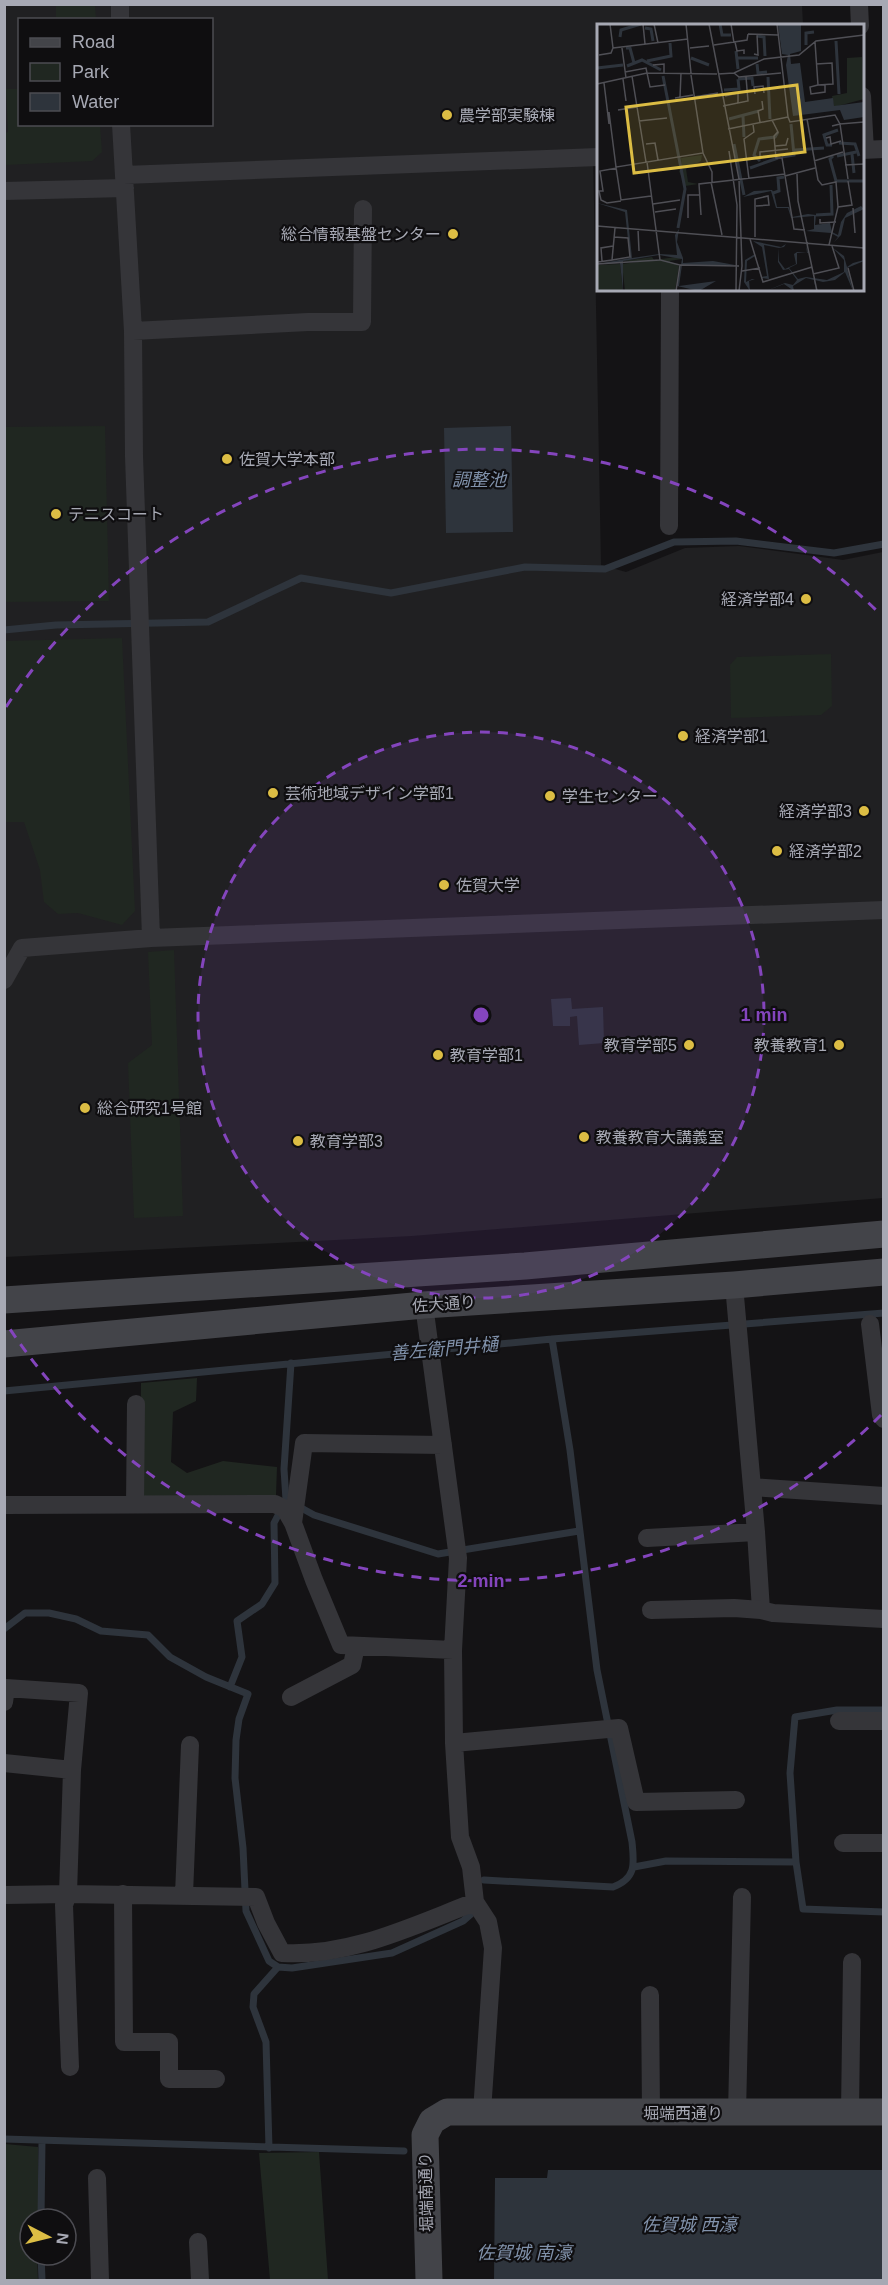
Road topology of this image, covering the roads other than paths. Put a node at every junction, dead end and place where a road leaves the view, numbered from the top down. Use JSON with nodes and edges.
{"nodes":[{"id":1,"x":859,"y":4,"type":"edge"},
{"id":2,"x":860,"y":24,"type":"edge"},
{"id":3,"x":121,"y":126,"type":"edge"},
{"id":4,"x":884,"y":149,"type":"edge"},
{"id":5,"x":864,"y":150,"type":"edge"},
{"id":6,"x":597,"y":157,"type":"edge"},
{"id":7,"x":124,"y":182,"type":"junction"},
{"id":8,"x":4,"y":191,"type":"edge"},
{"id":9,"x":363,"y":209,"type":"dead end"},
{"id":10,"x":670,"y":291,"type":"edge"},
{"id":11,"x":133,"y":331,"type":"junction"},
{"id":12,"x":669,"y":526,"type":"dead end"},
{"id":13,"x":884,"y":909,"type":"edge"},
{"id":14,"x":152,"y":938,"type":"junction"},
{"id":15,"x":4,"y":980,"type":"edge"},
{"id":16,"x":884,"y":1234,"type":"edge"},
{"id":17,"x":884,"y":1272,"type":"edge"},
{"id":18,"x":734,"y":1285,"type":"junction"},
{"id":19,"x":4,"y":1300,"type":"edge"},
{"id":20,"x":424,"y":1305,"type":"junction"},
{"id":21,"x":870,"y":1323,"type":"dead end"},
{"id":22,"x":4,"y":1344,"type":"edge"},
{"id":23,"x":136,"y":1404,"type":"dead end"},
{"id":24,"x":883,"y":1416,"type":"edge"},
{"id":25,"x":443,"y":1445,"type":"junction"},
{"id":26,"x":752,"y":1487,"type":"junction"},
{"id":27,"x":884,"y":1496,"type":"edge"},
{"id":28,"x":135,"y":1504,"type":"junction"},
{"id":29,"x":4,"y":1505,"type":"edge"},
{"id":30,"x":289,"y":1509,"type":"junction"},
{"id":31,"x":756,"y":1532,"type":"junction"},
{"id":32,"x":647,"y":1538,"type":"dead end"},
{"id":33,"x":651,"y":1610,"type":"dead end"},
{"id":34,"x":761,"y":1610,"type":"junction"},
{"id":35,"x":884,"y":1619,"type":"edge"},
{"id":36,"x":356,"y":1646,"type":"junction"},
{"id":37,"x":453,"y":1650,"type":"junction"},
{"id":38,"x":291,"y":1697,"type":"dead end"},
{"id":39,"x":4,"y":1702,"type":"edge"},
{"id":40,"x":839,"y":1721,"type":"dead end"},
{"id":41,"x":884,"y":1721,"type":"edge"},
{"id":42,"x":454,"y":1743,"type":"junction"},
{"id":43,"x":190,"y":1745,"type":"dead end"},
{"id":44,"x":4,"y":1763,"type":"edge"},
{"id":45,"x":72,"y":1770,"type":"junction"},
{"id":46,"x":736,"y":1800,"type":"dead end"},
{"id":47,"x":884,"y":1842,"type":"edge"},
{"id":48,"x":843,"y":1843,"type":"dead end"},
{"id":49,"x":68,"y":1894,"type":"junction"},
{"id":50,"x":123,"y":1894,"type":"junction"},
{"id":51,"x":4,"y":1895,"type":"edge"},
{"id":52,"x":184,"y":1895,"type":"junction"},
{"id":53,"x":742,"y":1897,"type":"dead end"},
{"id":54,"x":475,"y":1902,"type":"junction"},
{"id":55,"x":852,"y":1962,"type":"dead end"},
{"id":56,"x":650,"y":1995,"type":"dead end"},
{"id":57,"x":70,"y":2067,"type":"dead end"},
{"id":58,"x":216,"y":2079,"type":"dead end"},
{"id":59,"x":482,"y":2112,"type":"junction"},
{"id":60,"x":850,"y":2112,"type":"junction"},
{"id":61,"x":884,"y":2112,"type":"edge"},
{"id":62,"x":651,"y":2113,"type":"junction"},
{"id":63,"x":737,"y":2113,"type":"junction"},
{"id":64,"x":97,"y":2178,"type":"dead end"},
{"id":65,"x":198,"y":2242,"type":"dead end"},
{"id":66,"x":100,"y":2280,"type":"edge"},
{"id":67,"x":200,"y":2280,"type":"edge"},
{"id":68,"x":429,"y":2280,"type":"edge"}],
"edges":[{"from":1,"to":2,"type":"street"},
{"from":3,"to":7,"type":"street"},
{"from":4,"to":5,"type":"street"},
{"from":6,"to":7,"type":"street"},
{"from":7,"to":8,"type":"street"},
{"from":7,"to":11,"type":"street"},
{"from":9,"to":11,"type":"street"},
{"from":10,"to":12,"type":"street"},
{"from":11,"to":14,"type":"street"},
{"from":13,"to":14,"type":"street"},
{"from":14,"to":15,"type":"street"},
{"from":16,"to":19,"type":"main road","name":"佐大通り"},
{"from":17,"to":18,"type":"main road","name":"佐大通り"},
{"from":18,"to":20,"type":"main road","name":"佐大通り"},
{"from":18,"to":26,"type":"street"},
{"from":20,"to":22,"type":"main road","name":"佐大通り"},
{"from":20,"to":25,"type":"street"},
{"from":21,"to":24,"type":"street"},
{"from":23,"to":28,"type":"street"},
{"from":25,"to":30,"type":"street"},
{"from":25,"to":37,"type":"street"},
{"from":26,"to":27,"type":"street"},
{"from":26,"to":31,"type":"street"},
{"from":28,"to":29,"type":"street"},
{"from":28,"to":30,"type":"street"},
{"from":30,"to":36,"type":"street"},
{"from":31,"to":32,"type":"street"},
{"from":31,"to":34,"type":"street"},
{"from":33,"to":34,"type":"street"},
{"from":34,"to":35,"type":"street"},
{"from":36,"to":37,"type":"street"},
{"from":36,"to":38,"type":"street"},
{"from":37,"to":42,"type":"street"},
{"from":39,"to":45,"type":"street"},
{"from":40,"to":41,"type":"street"},
{"from":42,"to":46,"type":"street"},
{"from":42,"to":54,"type":"street"},
{"from":43,"to":52,"type":"street"},
{"from":44,"to":45,"type":"street"},
{"from":45,"to":49,"type":"street"},
{"from":47,"to":48,"type":"street"},
{"from":49,"to":50,"type":"street"},
{"from":49,"to":51,"type":"street"},
{"from":49,"to":57,"type":"street"},
{"from":50,"to":52,"type":"street"},
{"from":50,"to":58,"type":"street"},
{"from":52,"to":54,"type":"street"},
{"from":53,"to":63,"type":"street"},
{"from":54,"to":59,"type":"street"},
{"from":55,"to":60,"type":"street"},
{"from":56,"to":62,"type":"street"},
{"from":59,"to":62,"type":"main road","name":"堀端西通り"},
{"from":59,"to":68,"type":"main road","name":"堀端南通り"},
{"from":60,"to":61,"type":"main road","name":"堀端西通り"},
{"from":60,"to":63,"type":"main road","name":"堀端西通り"},
{"from":62,"to":63,"type":"main road","name":"堀端西通り"},
{"from":64,"to":66,"type":"street"},
{"from":65,"to":67,"type":"street"}]}
